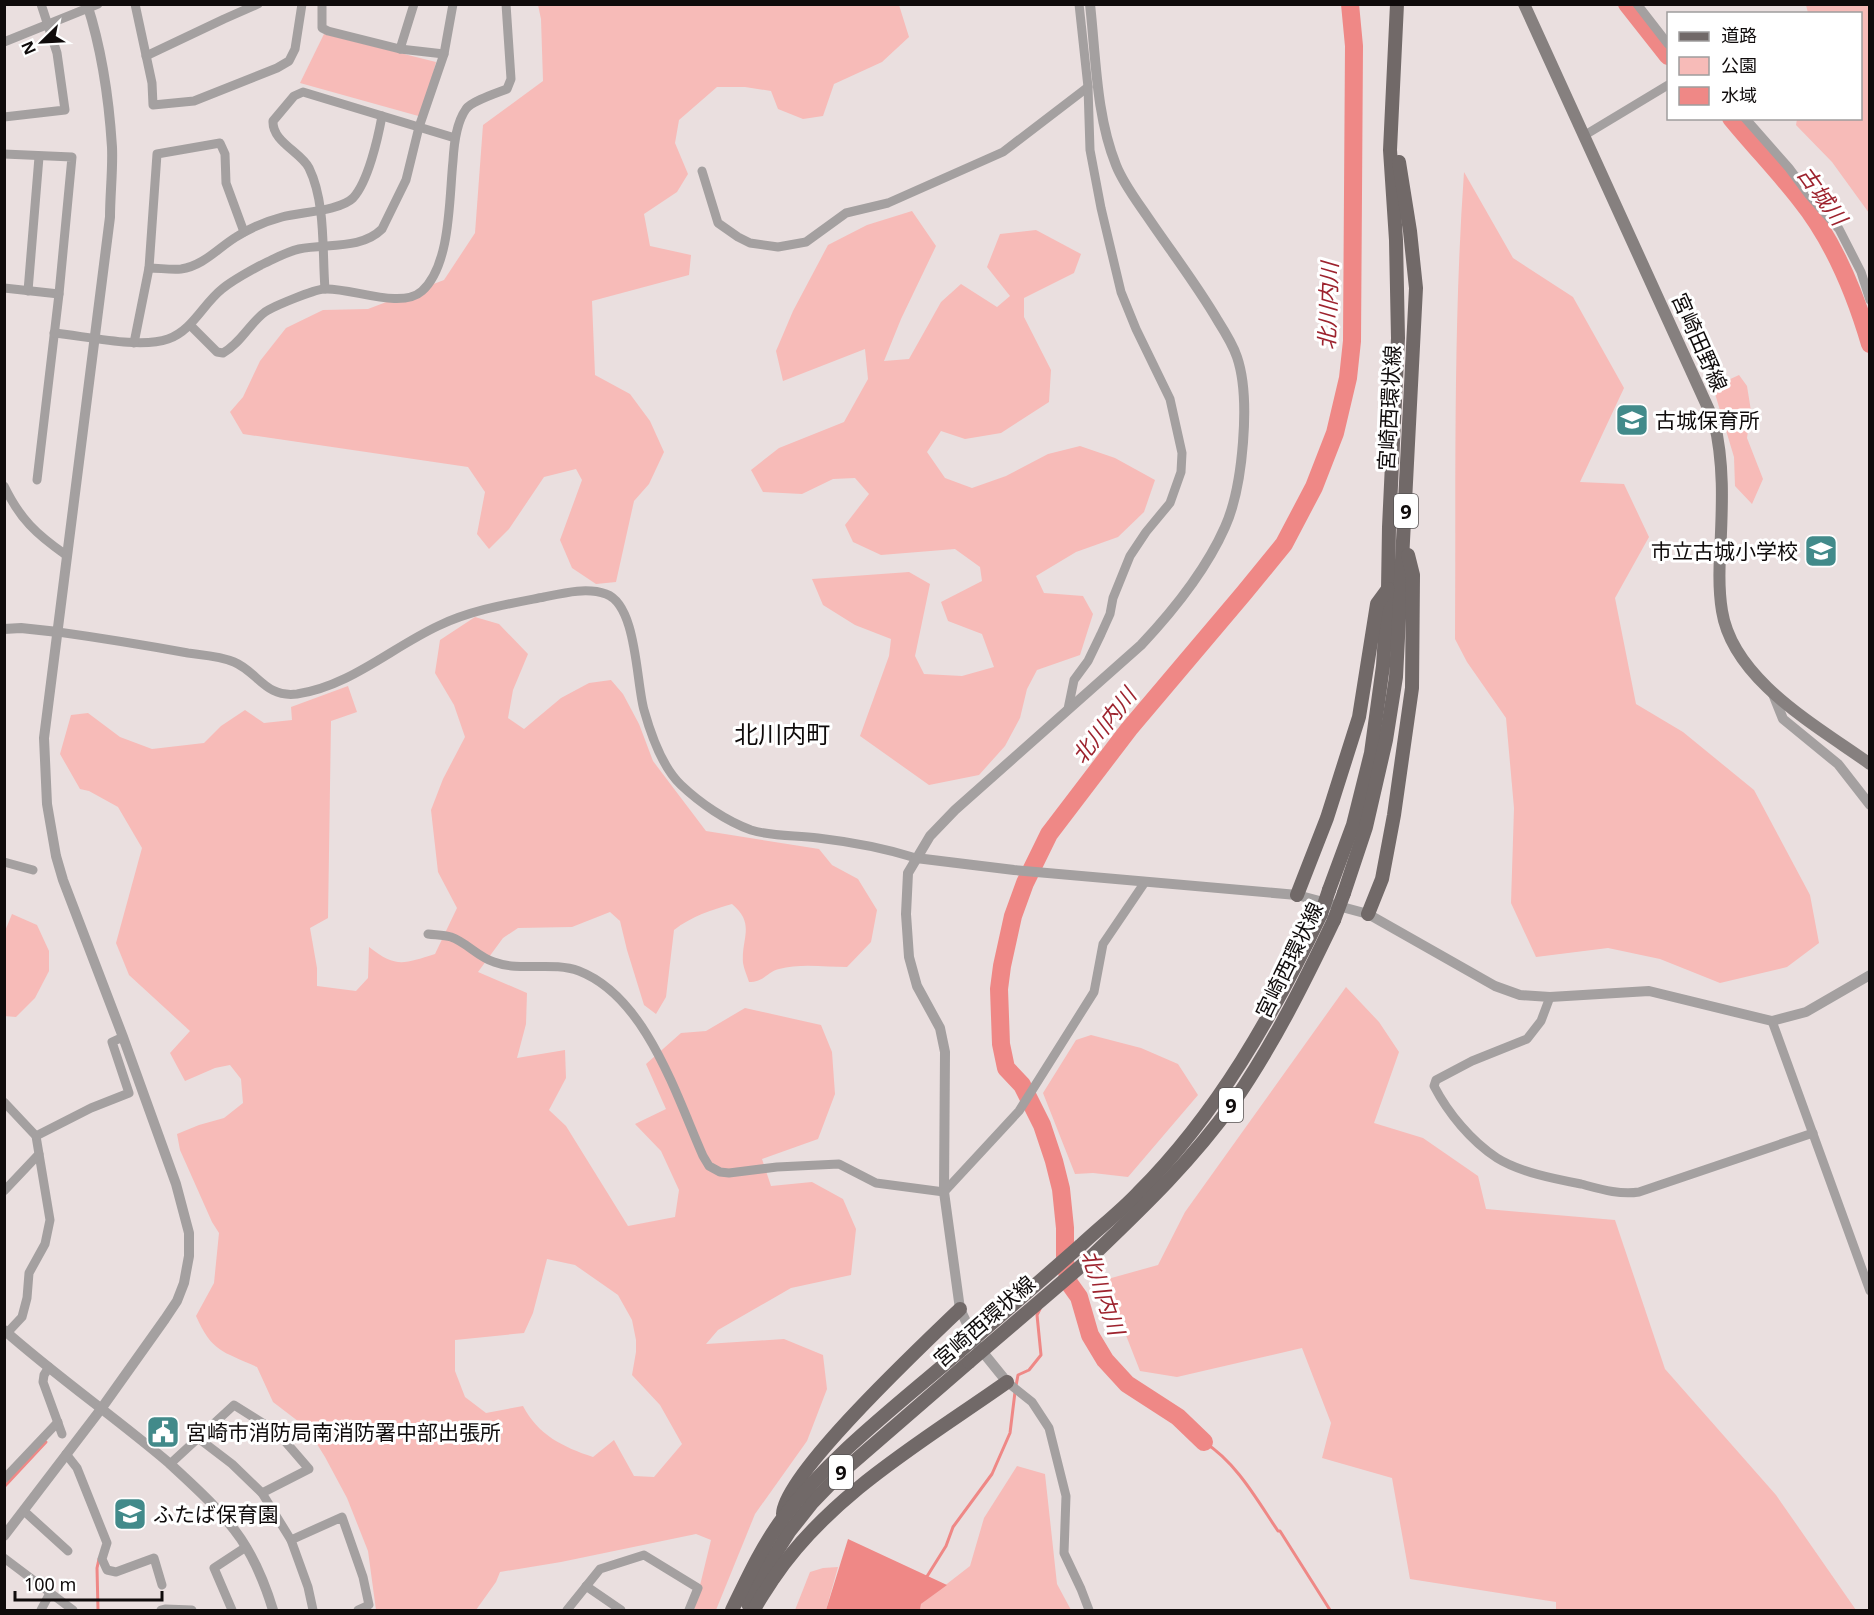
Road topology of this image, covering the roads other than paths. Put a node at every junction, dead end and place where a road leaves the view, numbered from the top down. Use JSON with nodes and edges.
{"nodes":[{"id":1,"x":41,"y":4,"type":"edge"},
{"id":2,"x":135,"y":4,"type":"edge"},
{"id":3,"x":258,"y":4,"type":"edge"},
{"id":4,"x":302,"y":4,"type":"edge"},
{"id":5,"x":322,"y":4,"type":"edge"},
{"id":6,"x":414,"y":4,"type":"edge"},
{"id":7,"x":453,"y":4,"type":"edge"},
{"id":8,"x":506,"y":4,"type":"edge"},
{"id":9,"x":1079,"y":4,"type":"edge"},
{"id":10,"x":1090,"y":4,"type":"edge"},
{"id":11,"x":1397,"y":4,"type":"edge"},
{"id":12,"x":1524,"y":4,"type":"edge"},
{"id":13,"x":1637,"y":4,"type":"edge"},
{"id":14,"x":91,"y":6,"type":"edge"},
{"id":15,"x":49,"y":25,"type":"junction"},
{"id":16,"x":4,"y":42,"type":"edge"},
{"id":17,"x":1667,"y":43,"type":"edge"},
{"id":18,"x":400,"y":49,"type":"junction"},
{"id":19,"x":444,"y":54,"type":"junction"},
{"id":20,"x":146,"y":56,"type":"junction"},
{"id":21,"x":1667,"y":86,"type":"edge"},
{"id":22,"x":1088,"y":87,"type":"junction"},
{"id":23,"x":382,"y":116,"type":"junction"},
{"id":24,"x":4,"y":117,"type":"edge"},
{"id":25,"x":1747,"y":120,"type":"edge"},
{"id":26,"x":1392,"y":124,"type":"junction"},
{"id":27,"x":419,"y":127,"type":"junction"},
{"id":28,"x":1585,"y":135,"type":"junction"},
{"id":29,"x":455,"y":138,"type":"junction"},
{"id":30,"x":4,"y":154,"type":"edge"},
{"id":31,"x":39,"y":157,"type":"junction"},
{"id":32,"x":702,"y":171,"type":"dead end"},
{"id":33,"x":321,"y":209,"type":"junction"},
{"id":34,"x":244,"y":232,"type":"junction"},
{"id":35,"x":322,"y":246,"type":"junction"},
{"id":36,"x":148,"y":268,"type":"junction"},
{"id":37,"x":4,"y":288,"type":"edge"},
{"id":38,"x":325,"y":289,"type":"junction"},
{"id":39,"x":28,"y":291,"type":"junction"},
{"id":40,"x":59,"y":294,"type":"junction"},
{"id":41,"x":1869,"y":300,"type":"edge"},
{"id":42,"x":190,"y":325,"type":"junction"},
{"id":43,"x":54,"y":333,"type":"junction"},
{"id":44,"x":96,"y":338,"type":"junction"},
{"id":45,"x":135,"y":343,"type":"junction"},
{"id":46,"x":37,"y":480,"type":"dead end"},
{"id":47,"x":4,"y":486,"type":"edge"},
{"id":48,"x":1405,"y":542,"type":"junction"},
{"id":49,"x":66,"y":555,"type":"junction"},
{"id":50,"x":1388,"y":589,"type":"junction"},
{"id":51,"x":4,"y":629,"type":"edge"},
{"id":52,"x":58,"y":632,"type":"junction"},
{"id":53,"x":1773,"y":694,"type":"junction"},
{"id":54,"x":1068,"y":709,"type":"junction"},
{"id":55,"x":1869,"y":764,"type":"edge"},
{"id":56,"x":1869,"y":805,"type":"edge"},
{"id":57,"x":916,"y":858,"type":"junction"},
{"id":58,"x":4,"y":862,"type":"edge"},
{"id":59,"x":33,"y":870,"type":"dead end"},
{"id":60,"x":1145,"y":882,"type":"junction"},
{"id":61,"x":1336,"y":891,"type":"junction"},
{"id":62,"x":1297,"y":895,"type":"junction"},
{"id":63,"x":1368,"y":914,"type":"junction"},
{"id":64,"x":428,"y":934,"type":"dead end"},
{"id":65,"x":1869,"y":975,"type":"edge"},
{"id":66,"x":1550,"y":997,"type":"junction"},
{"id":67,"x":1772,"y":1021,"type":"junction"},
{"id":68,"x":123,"y":1037,"type":"junction"},
{"id":69,"x":4,"y":1102,"type":"edge"},
{"id":70,"x":1813,"y":1134,"type":"junction"},
{"id":71,"x":36,"y":1136,"type":"junction"},
{"id":72,"x":39,"y":1154,"type":"junction"},
{"id":73,"x":4,"y":1191,"type":"edge"},
{"id":74,"x":944,"y":1192,"type":"junction"},
{"id":75,"x":1869,"y":1291,"type":"edge"},
{"id":76,"x":960,"y":1309,"type":"junction"},
{"id":77,"x":6,"y":1332,"type":"edge"},
{"id":78,"x":964,"y":1356,"type":"junction"},
{"id":79,"x":49,"y":1368,"type":"junction"},
{"id":80,"x":1007,"y":1382,"type":"junction"},
{"id":81,"x":101,"y":1409,"type":"junction"},
{"id":82,"x":58,"y":1422,"type":"junction"},
{"id":83,"x":62,"y":1434,"type":"dead end"},
{"id":84,"x":198,"y":1438,"type":"junction"},
{"id":85,"x":66,"y":1454,"type":"junction"},
{"id":86,"x":170,"y":1464,"type":"junction"},
{"id":87,"x":6,"y":1476,"type":"edge"},
{"id":88,"x":262,"y":1493,"type":"junction"},
{"id":89,"x":24,"y":1511,"type":"junction"},
{"id":90,"x":782,"y":1519,"type":"junction"},
{"id":91,"x":4,"y":1536,"type":"edge"},
{"id":92,"x":291,"y":1540,"type":"junction"},
{"id":93,"x":246,"y":1547,"type":"junction"},
{"id":94,"x":68,"y":1551,"type":"dead end"},
{"id":95,"x":4,"y":1558,"type":"edge"},
{"id":96,"x":162,"y":1585,"type":"dead end"},
{"id":97,"x":586,"y":1586,"type":"junction"},
{"id":98,"x":50,"y":1593,"type":"junction"},
{"id":99,"x":41,"y":1611,"type":"edge"},
{"id":100,"x":73,"y":1611,"type":"edge"},
{"id":101,"x":160,"y":1611,"type":"edge"},
{"id":102,"x":192,"y":1611,"type":"edge"},
{"id":103,"x":232,"y":1611,"type":"edge"},
{"id":104,"x":273,"y":1611,"type":"edge"},
{"id":105,"x":313,"y":1611,"type":"edge"},
{"id":106,"x":358,"y":1611,"type":"edge"},
{"id":107,"x":567,"y":1611,"type":"edge"},
{"id":108,"x":621,"y":1611,"type":"edge"},
{"id":109,"x":689,"y":1611,"type":"edge"},
{"id":110,"x":732,"y":1611,"type":"edge"},
{"id":111,"x":745,"y":1611,"type":"edge"},
{"id":112,"x":754,"y":1611,"type":"edge"},
{"id":113,"x":1089,"y":1611,"type":"edge"}],
"edges":[{"from":1,"to":15,"type":"street"},
{"from":2,"to":20,"type":"street"},
{"from":3,"to":20,"type":"street"},
{"from":4,"to":20,"type":"street"},
{"from":5,"to":18,"type":"street"},
{"from":6,"to":18,"type":"street"},
{"from":7,"to":19,"type":"street"},
{"from":8,"to":29,"type":"street"},
{"from":9,"to":22,"type":"street"},
{"from":10,"to":54,"type":"street"},
{"from":11,"to":26,"type":"main road","name":"宮崎西環状線","number":"9"},
{"from":12,"to":28,"type":"main road","name":"宮崎田野線"},
{"from":13,"to":17,"type":"street"},
{"from":14,"to":15,"type":"street"},
{"from":14,"to":44,"type":"street"},
{"from":15,"to":16,"type":"street"},
{"from":15,"to":24,"type":"street"},
{"from":18,"to":19,"type":"street"},
{"from":19,"to":27,"type":"street"},
{"from":21,"to":28,"type":"street"},
{"from":22,"to":32,"type":"street"},
{"from":22,"to":54,"type":"street"},
{"from":23,"to":27,"type":"street"},
{"from":23,"to":33,"type":"street"},
{"from":23,"to":33,"type":"street"},
{"from":25,"to":41,"type":"street"},
{"from":26,"to":48,"type":"main road","name":"宮崎西環状線","number":"9"},
{"from":26,"to":50,"type":"main road","name":"宮崎西環状線","number":"9"},
{"from":27,"to":29,"type":"street"},
{"from":27,"to":35,"type":"street"},
{"from":28,"to":53,"type":"main road","name":"宮崎田野線"},
{"from":29,"to":38,"type":"street"},
{"from":30,"to":31,"type":"street"},
{"from":31,"to":39,"type":"street"},
{"from":31,"to":40,"type":"street"},
{"from":33,"to":34,"type":"street"},
{"from":33,"to":35,"type":"street"},
{"from":34,"to":36,"type":"street"},
{"from":34,"to":36,"type":"street"},
{"from":35,"to":38,"type":"street"},
{"from":35,"to":42,"type":"street"},
{"from":36,"to":45,"type":"street"},
{"from":37,"to":39,"type":"street"},
{"from":38,"to":42,"type":"street"},
{"from":39,"to":40,"type":"street"},
{"from":40,"to":43,"type":"street"},
{"from":42,"to":45,"type":"street"},
{"from":43,"to":44,"type":"street"},
{"from":43,"to":46,"type":"street"},
{"from":44,"to":45,"type":"street"},
{"from":44,"to":49,"type":"street"},
{"from":47,"to":49,"type":"street"},
{"from":48,"to":61,"type":"main road","name":"宮崎西環状線","number":"9"},
{"from":48,"to":63,"type":"main road"},
{"from":49,"to":52,"type":"street"},
{"from":50,"to":61,"type":"main road","name":"宮崎西環状線","number":"9"},
{"from":50,"to":62,"type":"main road"},
{"from":51,"to":52,"type":"street"},
{"from":52,"to":57,"type":"street"},
{"from":52,"to":68,"type":"street"},
{"from":53,"to":55,"type":"main road","name":"宮崎田野線"},
{"from":53,"to":56,"type":"street"},
{"from":54,"to":57,"type":"street"},
{"from":57,"to":60,"type":"street"},
{"from":57,"to":74,"type":"street"},
{"from":58,"to":59,"type":"street"},
{"from":60,"to":62,"type":"street"},
{"from":60,"to":74,"type":"street"},
{"from":61,"to":78,"type":"main road","name":"宮崎西環状線","number":"9","bridge":true},
{"from":61,"to":78,"type":"main road","name":"宮崎西環状線","number":"9","bridge":true},
{"from":62,"to":63,"type":"street"},
{"from":63,"to":66,"type":"street"},
{"from":64,"to":74,"type":"street"},
{"from":65,"to":67,"type":"street"},
{"from":66,"to":67,"type":"street"},
{"from":66,"to":70,"type":"street"},
{"from":67,"to":70,"type":"street"},
{"from":68,"to":71,"type":"street"},
{"from":68,"to":81,"type":"street"},
{"from":69,"to":71,"type":"street"},
{"from":70,"to":75,"type":"street"},
{"from":71,"to":72,"type":"street"},
{"from":72,"to":73,"type":"street"},
{"from":72,"to":77,"type":"street"},
{"from":74,"to":76,"type":"street"},
{"from":76,"to":80,"type":"street"},
{"from":76,"to":90,"type":"main road"},
{"from":77,"to":79,"type":"street"},
{"from":78,"to":90,"type":"main road","name":"宮崎西環状線","number":"9"},
{"from":78,"to":111,"type":"main road","name":"宮崎西環状線","number":"9"},
{"from":79,"to":81,"type":"street"},
{"from":79,"to":82,"type":"street"},
{"from":80,"to":112,"type":"main road"},
{"from":80,"to":113,"type":"street"},
{"from":81,"to":85,"type":"street"},
{"from":81,"to":86,"type":"street"},
{"from":82,"to":83,"type":"street"},
{"from":82,"to":87,"type":"street"},
{"from":84,"to":86,"type":"street"},
{"from":84,"to":88,"type":"street"},
{"from":84,"to":88,"type":"street"},
{"from":85,"to":89,"type":"street"},
{"from":85,"to":96,"type":"street"},
{"from":86,"to":93,"type":"street"},
{"from":88,"to":92,"type":"street"},
{"from":89,"to":91,"type":"street"},
{"from":89,"to":94,"type":"street"},
{"from":90,"to":110,"type":"main road","name":"宮崎西環状線","number":"9"},
{"from":92,"to":105,"type":"street"},
{"from":92,"to":106,"type":"street"},
{"from":93,"to":103,"type":"street"},
{"from":93,"to":104,"type":"street"},
{"from":95,"to":98,"type":"street"},
{"from":97,"to":107,"type":"street"},
{"from":97,"to":108,"type":"street"},
{"from":97,"to":109,"type":"street"},
{"from":98,"to":99,"type":"street"},
{"from":98,"to":100,"type":"street"},
{"from":101,"to":102,"type":"street"}]}
